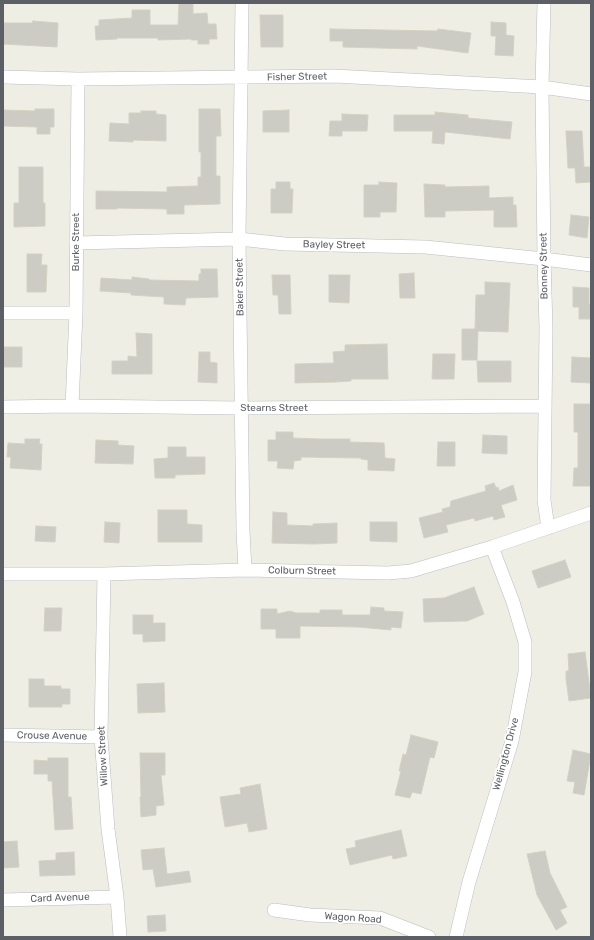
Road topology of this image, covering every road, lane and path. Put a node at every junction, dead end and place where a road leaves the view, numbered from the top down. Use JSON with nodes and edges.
{"nodes":[{"id":1,"x":242,"y":3,"type":"edge"},
{"id":2,"x":544,"y":3,"type":"edge"},
{"id":3,"x":3,"y":77,"type":"edge"},
{"id":4,"x":78,"y":78,"type":"junction"},
{"id":5,"x":241,"y":78,"type":"junction"},
{"id":6,"x":542,"y":87,"type":"junction"},
{"id":7,"x":591,"y":94,"type":"edge"},
{"id":8,"x":239,"y":239,"type":"junction"},
{"id":9,"x":76,"y":243,"type":"junction"},
{"id":10,"x":544,"y":259,"type":"junction"},
{"id":11,"x":591,"y":265,"type":"edge"},
{"id":12,"x":3,"y":313,"type":"edge"},
{"id":13,"x":76,"y":313,"type":"junction"},
{"id":14,"x":72,"y":406,"type":"junction"},
{"id":15,"x":545,"y":406,"type":"junction"},
{"id":16,"x":3,"y":407,"type":"edge"},
{"id":17,"x":241,"y":408,"type":"junction"},
{"id":18,"x":591,"y":513,"type":"edge"},
{"id":19,"x":548,"y":528,"type":"junction"},
{"id":20,"x":492,"y":547,"type":"junction"},
{"id":21,"x":244,"y":570,"type":"junction"},
{"id":22,"x":3,"y":574,"type":"edge"},
{"id":23,"x":104,"y":574,"type":"junction"},
{"id":24,"x":3,"y":735,"type":"edge"},
{"id":25,"x":101,"y":737,"type":"junction"},
{"id":26,"x":117,"y":897,"type":"junction"},
{"id":27,"x":3,"y":900,"type":"edge"},
{"id":28,"x":274,"y":910,"type":"dead end"},
{"id":29,"x":120,"y":937,"type":"edge"},
{"id":30,"x":429,"y":937,"type":"edge"},
{"id":31,"x":456,"y":937,"type":"edge"}],
"edges":[{"from":1,"to":5,"type":"street","name":"Baker Street"},
{"from":2,"to":6,"type":"street","name":"Bonney Street"},
{"from":3,"to":4,"type":"street","name":"Fisher Street"},
{"from":4,"to":5,"type":"street","name":"Fisher Street"},
{"from":4,"to":9,"type":"street","name":"Burke Street"},
{"from":5,"to":6,"type":"street","name":"Fisher Street"},
{"from":5,"to":8,"type":"street","name":"Baker Street"},
{"from":6,"to":7,"type":"street","name":"Fisher Street"},
{"from":6,"to":10,"type":"street","name":"Bonney Street"},
{"from":8,"to":9,"type":"street","name":"Bayley Street"},
{"from":8,"to":10,"type":"street","name":"Bayley Street"},
{"from":8,"to":17,"type":"street","name":"Baker Street"},
{"from":9,"to":13,"type":"street","name":"Burke Street"},
{"from":10,"to":11,"type":"street","name":"Bayley Street"},
{"from":10,"to":15,"type":"street","name":"Bonney Street"},
{"from":12,"to":13,"type":"street"},
{"from":13,"to":14,"type":"street","name":"Burke Street"},
{"from":14,"to":16,"type":"street","name":"Stearns Street"},
{"from":14,"to":17,"type":"street","name":"Stearns Street"},
{"from":15,"to":17,"type":"street","name":"Stearns Street"},
{"from":15,"to":19,"type":"street","name":"Bonney Street"},
{"from":17,"to":21,"type":"street","name":"Baker Street"},
{"from":18,"to":19,"type":"street","name":"Colburn Street"},
{"from":19,"to":20,"type":"street","name":"Colburn Street"},
{"from":20,"to":21,"type":"street","name":"Colburn Street"},
{"from":20,"to":31,"type":"street","name":"Wellington Drive"},
{"from":21,"to":23,"type":"street","name":"Colburn Street"},
{"from":22,"to":23,"type":"street","name":"Colburn Street"},
{"from":23,"to":25,"type":"street","name":"Willow Street"},
{"from":24,"to":25,"type":"street","name":"Crouse Avenue"},
{"from":25,"to":26,"type":"street","name":"Willow Street"},
{"from":26,"to":27,"type":"street","name":"Card Avenue"},
{"from":26,"to":29,"type":"street","name":"Willow Street"},
{"from":28,"to":30,"type":"street","name":"Wagon Road"}]}
